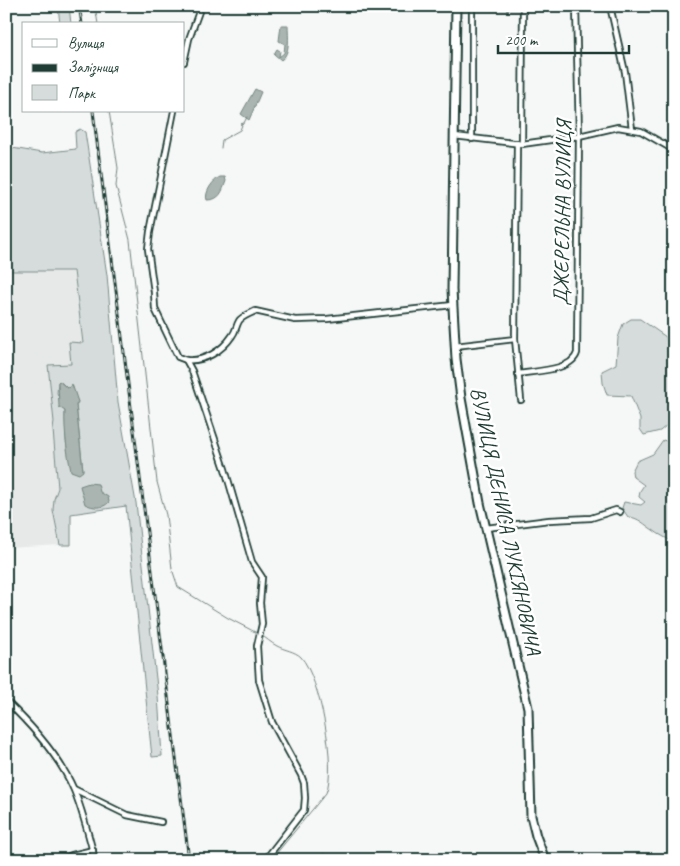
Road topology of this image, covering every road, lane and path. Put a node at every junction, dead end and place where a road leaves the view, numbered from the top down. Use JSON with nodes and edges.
{"nodes":[{"id":1,"x":201,"y":6,"type":"edge"},
{"id":2,"x":456,"y":6,"type":"edge"},
{"id":3,"x":472,"y":6,"type":"edge"},
{"id":4,"x":478,"y":6,"type":"edge"},
{"id":5,"x":522,"y":6,"type":"edge"},
{"id":6,"x":576,"y":6,"type":"edge"},
{"id":7,"x":610,"y":6,"type":"edge"},
{"id":8,"x":185,"y":57,"type":"edge"},
{"id":9,"x":174,"y":112,"type":"edge"},
{"id":10,"x":632,"y":129,"type":"junction"},
{"id":11,"x":454,"y":136,"type":"junction"},
{"id":12,"x":580,"y":136,"type":"junction"},
{"id":13,"x":472,"y":138,"type":"junction"},
{"id":14,"x":519,"y":143,"type":"junction"},
{"id":15,"x":674,"y":150,"type":"edge"},
{"id":16,"x":453,"y":306,"type":"junction"},
{"id":17,"x":515,"y":339,"type":"junction"},
{"id":18,"x":455,"y":346,"type":"junction"},
{"id":19,"x":186,"y":360,"type":"junction"},
{"id":20,"x":518,"y":374,"type":"junction"},
{"id":21,"x":521,"y":400,"type":"dead end"},
{"id":22,"x":620,"y":512,"type":"dead end"},
{"id":23,"x":486,"y":528,"type":"junction"},
{"id":24,"x":6,"y":701,"type":"edge"},
{"id":25,"x":74,"y":789,"type":"junction"},
{"id":26,"x":160,"y":822,"type":"dead end"},
{"id":27,"x":92,"y":850,"type":"junction"},
{"id":28,"x":60,"y":860,"type":"edge"},
{"id":29,"x":96,"y":860,"type":"edge"},
{"id":30,"x":265,"y":860,"type":"edge"},
{"id":31,"x":545,"y":860,"type":"edge"}],
"edges":[{"from":1,"to":8,"type":"street"},
{"from":2,"to":11,"type":"highway","name":"ВУЛИЦЯ ДЕНИСА ЛУКІЯНОВИЧА"},
{"from":3,"to":13,"type":"street"},
{"from":4,"to":5,"type":"street"},
{"from":5,"to":14,"type":"street"},
{"from":6,"to":12,"type":"street","name":"ДЖЕРЕЛЬНА ВУЛИЦЯ"},
{"from":7,"to":10,"type":"street"},
{"from":9,"to":19,"type":"street"},
{"from":10,"to":12,"type":"street"},
{"from":10,"to":15,"type":"street"},
{"from":11,"to":13,"type":"street"},
{"from":11,"to":16,"type":"highway","name":"ВУЛИЦЯ ДЕНИСА ЛУКІЯНОВИЧА"},
{"from":12,"to":14,"type":"street"},
{"from":12,"to":20,"type":"street","name":"ДЖЕРЕЛЬНА ВУЛИЦЯ"},
{"from":13,"to":14,"type":"street"},
{"from":14,"to":17,"type":"street"},
{"from":16,"to":18,"type":"highway","name":"ВУЛИЦЯ ДЕНИСА ЛУКІЯНОВИЧА"},
{"from":16,"to":19,"type":"street"},
{"from":17,"to":18,"type":"street"},
{"from":17,"to":20,"type":"street"},
{"from":18,"to":23,"type":"highway","name":"ВУЛИЦЯ ДЕНИСА ЛУКІЯНОВИЧА"},
{"from":19,"to":30,"type":"street"},
{"from":20,"to":21,"type":"street"},
{"from":22,"to":23,"type":"street"},
{"from":23,"to":31,"type":"highway","name":"ВУЛИЦЯ ДЕНИСА ЛУКІЯНОВИЧА"},
{"from":24,"to":25,"type":"street"},
{"from":25,"to":26,"type":"street"},
{"from":25,"to":27,"type":"street"},
{"from":27,"to":28,"type":"street"},
{"from":27,"to":29,"type":"street"}]}
